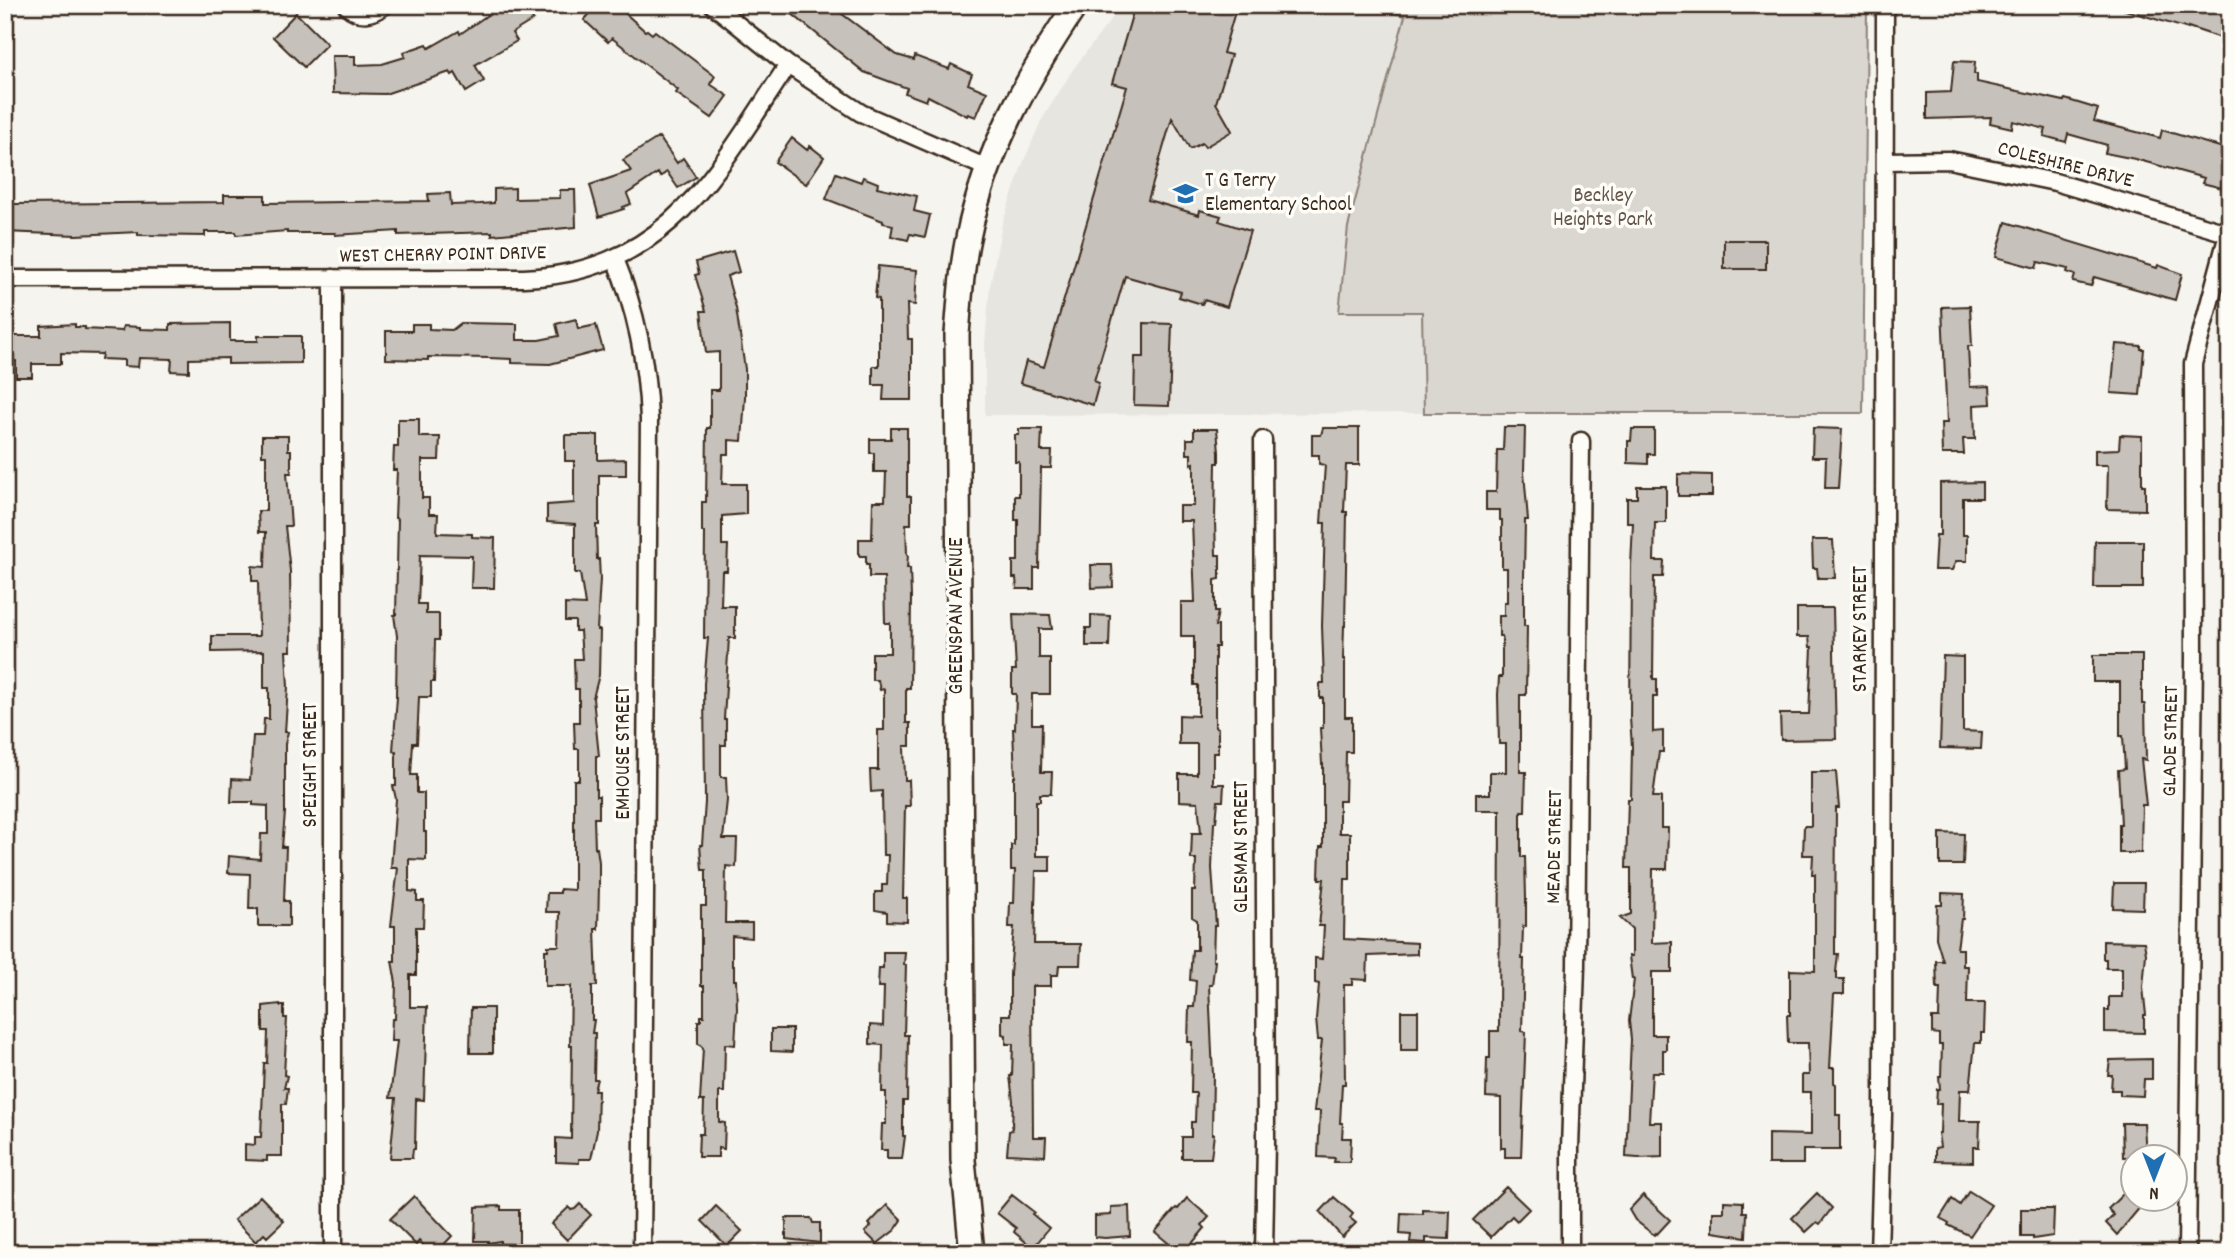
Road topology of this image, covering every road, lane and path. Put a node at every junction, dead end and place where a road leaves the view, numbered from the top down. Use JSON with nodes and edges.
{"nodes":[{"id":1,"x":346,"y":5,"type":"edge"},
{"id":2,"x":385,"y":5,"type":"edge"},
{"id":3,"x":713,"y":5,"type":"edge"},
{"id":4,"x":1076,"y":5,"type":"edge"},
{"id":5,"x":1885,"y":5,"type":"edge"},
{"id":6,"x":788,"y":65,"type":"junction"},
{"id":7,"x":1886,"y":161,"type":"junction"},
{"id":8,"x":987,"y":168,"type":"junction"},
{"id":9,"x":2229,"y":234,"type":"edge"},
{"id":10,"x":614,"y":259,"type":"junction"},
{"id":11,"x":333,"y":278,"type":"junction"},
{"id":12,"x":5,"y":279,"type":"edge"},
{"id":13,"x":1263,"y":440,"type":"dead end"},
{"id":14,"x":1581,"y":441,"type":"dead end"},
{"id":15,"x":334,"y":1253,"type":"edge"},
{"id":16,"x":642,"y":1253,"type":"edge"},
{"id":17,"x":972,"y":1253,"type":"edge"},
{"id":18,"x":1264,"y":1253,"type":"edge"},
{"id":19,"x":1570,"y":1253,"type":"edge"},
{"id":20,"x":1879,"y":1253,"type":"edge"},
{"id":21,"x":2187,"y":1253,"type":"edge"}],
"edges":[{"from":1,"to":2,"type":"street"},
{"from":3,"to":6,"type":"street"},
{"from":4,"to":8,"type":"street","name":"GREENSPAN AVENUE"},
{"from":5,"to":7,"type":"street","name":"STARKEY STREET"},
{"from":6,"to":8,"type":"street"},
{"from":6,"to":10,"type":"street","name":"WEST CHERRY POINT DRIVE"},
{"from":7,"to":9,"type":"street","name":"COLESHIRE DRIVE"},
{"from":7,"to":20,"type":"street","name":"STARKEY STREET"},
{"from":8,"to":17,"type":"street","name":"GREENSPAN AVENUE"},
{"from":9,"to":21,"type":"street","name":"GLADE STREET"},
{"from":10,"to":11,"type":"street","name":"WEST CHERRY POINT DRIVE"},
{"from":10,"to":16,"type":"street","name":"EMHOUSE STREET"},
{"from":11,"to":12,"type":"street","name":"WEST CHERRY POINT DRIVE"},
{"from":11,"to":15,"type":"street","name":"SPEIGHT STREET"},
{"from":13,"to":18,"type":"street","name":"GLESMAN STREET"},
{"from":14,"to":19,"type":"street","name":"MEADE STREET"}]}
